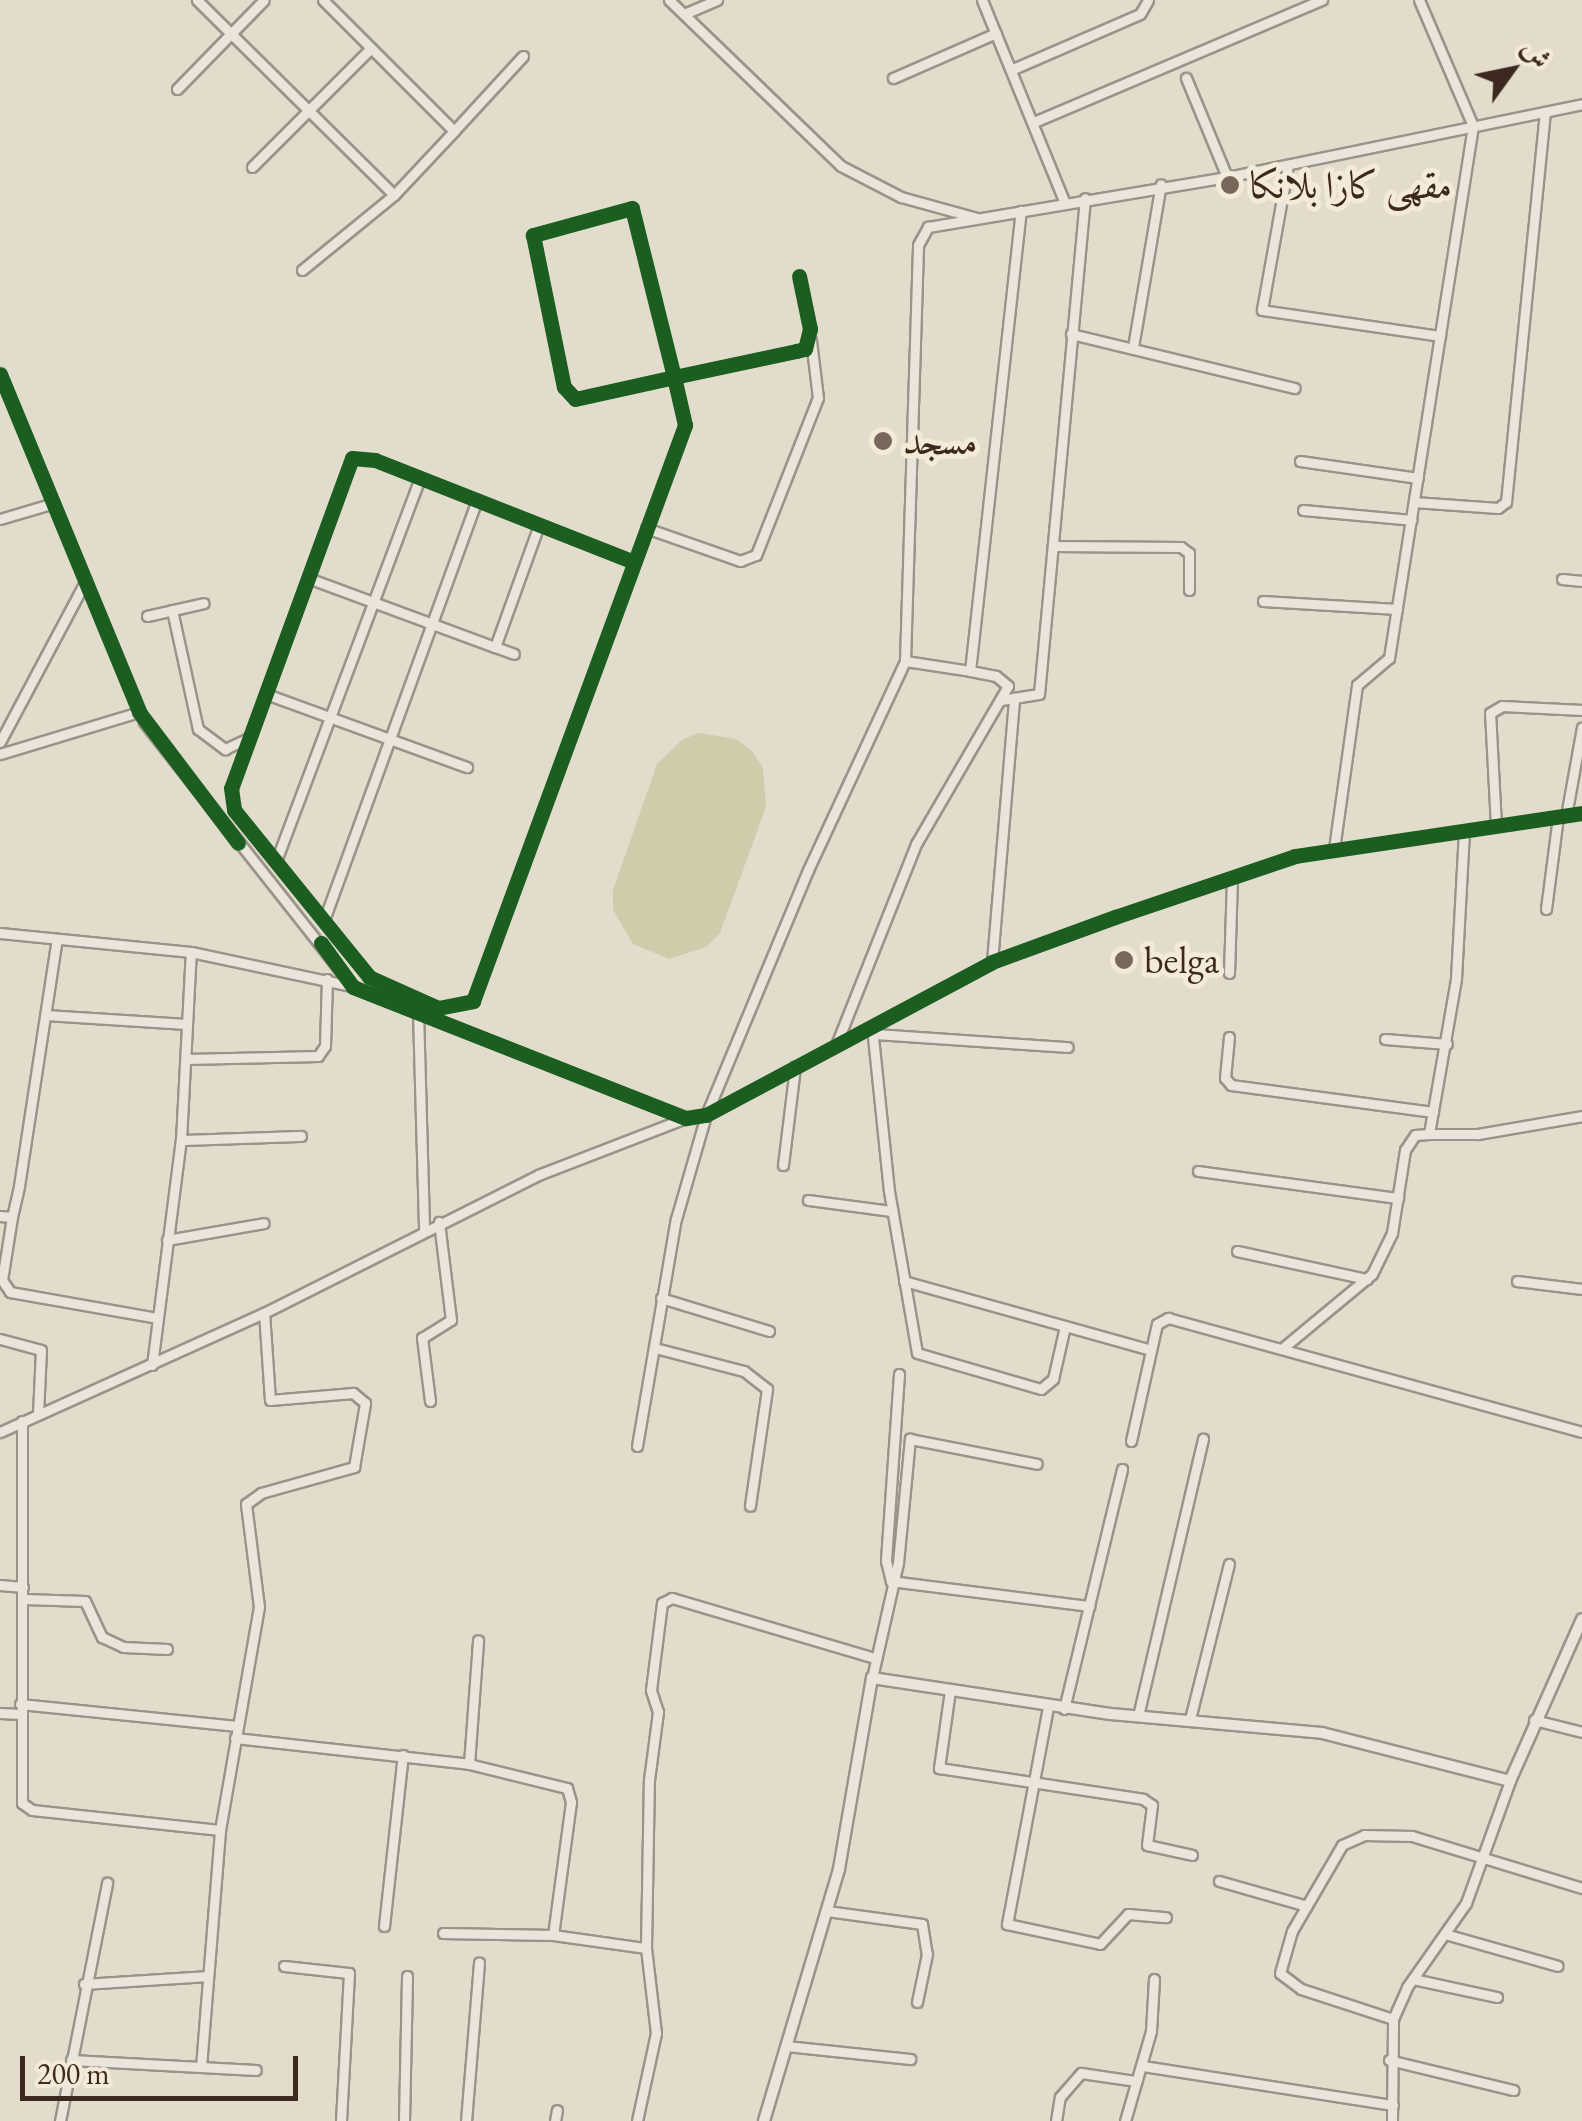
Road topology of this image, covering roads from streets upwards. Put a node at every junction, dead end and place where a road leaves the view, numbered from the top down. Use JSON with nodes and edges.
{"nodes":[{"id":1,"x":197,"y":0,"type":"edge"},
{"id":2,"x":264,"y":0,"type":"edge"},
{"id":3,"x":323,"y":0,"type":"edge"},
{"id":4,"x":670,"y":0,"type":"edge"},
{"id":5,"x":717,"y":0,"type":"edge"},
{"id":6,"x":982,"y":0,"type":"edge"},
{"id":7,"x":1148,"y":0,"type":"edge"},
{"id":8,"x":1322,"y":0,"type":"edge"},
{"id":9,"x":1419,"y":0,"type":"edge"},
{"id":10,"x":1309,"y":3,"type":"edge"},
{"id":11,"x":684,"y":14,"type":"junction"},
{"id":12,"x":996,"y":32,"type":"junction"},
{"id":13,"x":231,"y":34,"type":"junction"},
{"id":14,"x":371,"y":48,"type":"junction"},
{"id":15,"x":523,"y":56,"type":"dead end"},
{"id":16,"x":1013,"y":69,"type":"junction"},
{"id":17,"x":893,"y":78,"type":"dead end"},
{"id":18,"x":1186,"y":78,"type":"dead end"},
{"id":19,"x":177,"y":89,"type":"dead end"},
{"id":20,"x":1582,"y":104,"type":"edge"},
{"id":21,"x":308,"y":110,"type":"junction"},
{"id":22,"x":1544,"y":112,"type":"junction"},
{"id":23,"x":1034,"y":122,"type":"junction"},
{"id":24,"x":1473,"y":126,"type":"junction"},
{"id":25,"x":454,"y":131,"type":"junction"},
{"id":26,"x":1288,"y":165,"type":"junction"},
{"id":27,"x":252,"y":166,"type":"dead end"},
{"id":28,"x":1227,"y":177,"type":"junction"},
{"id":29,"x":1161,"y":184,"type":"junction"},
{"id":30,"x":394,"y":196,"type":"junction"},
{"id":31,"x":1085,"y":198,"type":"junction"},
{"id":32,"x":1064,"y":201,"type":"junction"},
{"id":33,"x":1021,"y":211,"type":"junction"},
{"id":34,"x":984,"y":220,"type":"junction"},
{"id":35,"x":302,"y":270,"type":"dead end"},
{"id":36,"x":799,"y":276,"type":"dead end"},
{"id":37,"x":1070,"y":334,"type":"junction"},
{"id":38,"x":1440,"y":336,"type":"junction"},
{"id":39,"x":811,"y":340,"type":"junction"},
{"id":40,"x":1133,"y":346,"type":"junction"},
{"id":41,"x":0,"y":374,"type":"edge"},
{"id":42,"x":674,"y":376,"type":"junction"},
{"id":43,"x":1295,"y":388,"type":"dead end"},
{"id":44,"x":4,"y":394,"type":"edge"},
{"id":45,"x":1300,"y":461,"type":"dead end"},
{"id":46,"x":420,"y":478,"type":"junction"},
{"id":47,"x":1418,"y":478,"type":"junction"},
{"id":48,"x":477,"y":500,"type":"junction"},
{"id":49,"x":54,"y":502,"type":"junction"},
{"id":50,"x":1414,"y":502,"type":"junction"},
{"id":51,"x":1304,"y":510,"type":"dead end"},
{"id":52,"x":0,"y":519,"type":"edge"},
{"id":53,"x":1412,"y":520,"type":"junction"},
{"id":54,"x":539,"y":525,"type":"junction"},
{"id":55,"x":646,"y":528,"type":"junction"},
{"id":56,"x":1054,"y":546,"type":"junction"},
{"id":57,"x":634,"y":562,"type":"junction"},
{"id":58,"x":308,"y":578,"type":"junction"},
{"id":59,"x":1562,"y":579,"type":"dead end"},
{"id":60,"x":86,"y":580,"type":"junction"},
{"id":61,"x":1582,"y":580,"type":"edge"},
{"id":62,"x":1189,"y":590,"type":"dead end"},
{"id":63,"x":1263,"y":601,"type":"dead end"},
{"id":64,"x":374,"y":602,"type":"junction"},
{"id":65,"x":204,"y":603,"type":"dead end"},
{"id":66,"x":1397,"y":609,"type":"junction"},
{"id":67,"x":172,"y":610,"type":"junction"},
{"id":68,"x":147,"y":616,"type":"dead end"},
{"id":69,"x":432,"y":624,"type":"junction"},
{"id":70,"x":495,"y":647,"type":"junction"},
{"id":71,"x":514,"y":654,"type":"dead end"},
{"id":72,"x":904,"y":661,"type":"junction"},
{"id":73,"x":970,"y":671,"type":"junction"},
{"id":74,"x":266,"y":694,"type":"junction"},
{"id":75,"x":1001,"y":700,"type":"junction"},
{"id":76,"x":1014,"y":700,"type":"junction"},
{"id":77,"x":1582,"y":710,"type":"edge"},
{"id":78,"x":139,"y":712,"type":"junction"},
{"id":79,"x":330,"y":717,"type":"junction"},
{"id":80,"x":1582,"y":728,"type":"edge"},
{"id":81,"x":249,"y":738,"type":"junction"},
{"id":82,"x":390,"y":739,"type":"junction"},
{"id":83,"x":0,"y":742,"type":"edge"},
{"id":84,"x":225,"y":748,"type":"junction"},
{"id":85,"x":0,"y":754,"type":"edge"},
{"id":86,"x":467,"y":767,"type":"dead end"},
{"id":87,"x":236,"y":774,"type":"junction"},
{"id":88,"x":1582,"y":813,"type":"edge"},
{"id":89,"x":1562,"y":817,"type":"junction"},
{"id":90,"x":1496,"y":826,"type":"junction"},
{"id":91,"x":1464,"y":831,"type":"junction"},
{"id":92,"x":1334,"y":849,"type":"junction"},
{"id":93,"x":276,"y":862,"type":"junction"},
{"id":94,"x":1232,"y":878,"type":"junction"},
{"id":95,"x":1546,"y":909,"type":"dead end"},
{"id":96,"x":324,"y":920,"type":"junction"},
{"id":97,"x":0,"y":933,"type":"edge"},
{"id":98,"x":56,"y":943,"type":"junction"},
{"id":99,"x":190,"y":952,"type":"junction"},
{"id":100,"x":992,"y":962,"type":"junction"},
{"id":101,"x":1229,"y":972,"type":"dead end"},
{"id":102,"x":328,"y":979,"type":"junction"},
{"id":103,"x":353,"y":987,"type":"junction"},
{"id":104,"x":418,"y":1012,"type":"junction"},
{"id":105,"x":46,"y":1016,"type":"junction"},
{"id":106,"x":186,"y":1024,"type":"junction"},
{"id":107,"x":874,"y":1031,"type":"junction"},
{"id":108,"x":1229,"y":1037,"type":"dead end"},
{"id":109,"x":1385,"y":1040,"type":"dead end"},
{"id":110,"x":1446,"y":1044,"type":"junction"},
{"id":111,"x":836,"y":1045,"type":"junction"},
{"id":112,"x":1068,"y":1047,"type":"dead end"},
{"id":113,"x":186,"y":1059,"type":"junction"},
{"id":114,"x":796,"y":1067,"type":"junction"},
{"id":115,"x":1433,"y":1112,"type":"junction"},
{"id":116,"x":706,"y":1115,"type":"junction"},
{"id":117,"x":1582,"y":1116,"type":"edge"},
{"id":118,"x":686,"y":1118,"type":"junction"},
{"id":119,"x":1429,"y":1134,"type":"junction"},
{"id":120,"x":301,"y":1136,"type":"dead end"},
{"id":121,"x":180,"y":1140,"type":"junction"},
{"id":122,"x":783,"y":1165,"type":"dead end"},
{"id":123,"x":1198,"y":1171,"type":"dead end"},
{"id":124,"x":1398,"y":1198,"type":"junction"},
{"id":125,"x":808,"y":1200,"type":"dead end"},
{"id":126,"x":892,"y":1211,"type":"junction"},
{"id":127,"x":0,"y":1216,"type":"edge"},
{"id":128,"x":12,"y":1217,"type":"junction"},
{"id":129,"x":439,"y":1222,"type":"junction"},
{"id":130,"x":264,"y":1223,"type":"dead end"},
{"id":131,"x":424,"y":1228,"type":"junction"},
{"id":132,"x":167,"y":1240,"type":"junction"},
{"id":133,"x":1237,"y":1251,"type":"dead end"},
{"id":134,"x":1367,"y":1279,"type":"junction"},
{"id":135,"x":904,"y":1281,"type":"junction"},
{"id":136,"x":1517,"y":1281,"type":"dead end"},
{"id":137,"x":1582,"y":1289,"type":"edge"},
{"id":138,"x":661,"y":1298,"type":"junction"},
{"id":139,"x":264,"y":1313,"type":"junction"},
{"id":140,"x":157,"y":1318,"type":"junction"},
{"id":141,"x":1065,"y":1326,"type":"junction"},
{"id":142,"x":769,"y":1330,"type":"dead end"},
{"id":143,"x":0,"y":1339,"type":"edge"},
{"id":144,"x":1284,"y":1346,"type":"junction"},
{"id":145,"x":655,"y":1348,"type":"junction"},
{"id":146,"x":1150,"y":1350,"type":"junction"},
{"id":147,"x":152,"y":1365,"type":"junction"},
{"id":148,"x":899,"y":1374,"type":"dead end"},
{"id":149,"x":430,"y":1402,"type":"dead end"},
{"id":150,"x":38,"y":1414,"type":"junction"},
{"id":151,"x":22,"y":1421,"type":"junction"},
{"id":152,"x":0,"y":1432,"type":"edge"},
{"id":153,"x":1582,"y":1432,"type":"edge"},
{"id":154,"x":1204,"y":1438,"type":"dead end"},
{"id":155,"x":1132,"y":1440,"type":"dead end"},
{"id":156,"x":637,"y":1446,"type":"dead end"},
{"id":157,"x":1036,"y":1464,"type":"dead end"},
{"id":158,"x":1122,"y":1469,"type":"dead end"},
{"id":159,"x":750,"y":1506,"type":"dead end"},
{"id":160,"x":1229,"y":1564,"type":"dead end"},
{"id":161,"x":891,"y":1581,"type":"junction"},
{"id":162,"x":0,"y":1585,"type":"edge"},
{"id":163,"x":23,"y":1587,"type":"junction"},
{"id":164,"x":24,"y":1599,"type":"junction"},
{"id":165,"x":1089,"y":1606,"type":"junction"},
{"id":166,"x":1582,"y":1619,"type":"edge"},
{"id":167,"x":478,"y":1640,"type":"dead end"},
{"id":168,"x":168,"y":1649,"type":"dead end"},
{"id":169,"x":875,"y":1658,"type":"junction"},
{"id":170,"x":872,"y":1678,"type":"junction"},
{"id":171,"x":950,"y":1690,"type":"junction"},
{"id":172,"x":1048,"y":1706,"type":"junction"},
{"id":173,"x":20,"y":1709,"type":"junction"},
{"id":174,"x":1064,"y":1709,"type":"junction"},
{"id":175,"x":0,"y":1713,"type":"edge"},
{"id":176,"x":1138,"y":1716,"type":"junction"},
{"id":177,"x":1190,"y":1719,"type":"junction"},
{"id":178,"x":1534,"y":1720,"type":"junction"},
{"id":179,"x":237,"y":1726,"type":"junction"},
{"id":180,"x":1582,"y":1732,"type":"edge"},
{"id":181,"x":235,"y":1738,"type":"junction"},
{"id":182,"x":403,"y":1755,"type":"junction"},
{"id":183,"x":469,"y":1764,"type":"junction"},
{"id":184,"x":1510,"y":1781,"type":"junction"},
{"id":185,"x":1032,"y":1786,"type":"junction"},
{"id":186,"x":220,"y":1830,"type":"junction"},
{"id":187,"x":1192,"y":1855,"type":"dead end"},
{"id":188,"x":1483,"y":1859,"type":"junction"},
{"id":189,"x":1219,"y":1881,"type":"dead end"},
{"id":190,"x":107,"y":1883,"type":"dead end"},
{"id":191,"x":1582,"y":1888,"type":"edge"},
{"id":192,"x":1307,"y":1906,"type":"junction"},
{"id":193,"x":826,"y":1911,"type":"junction"},
{"id":194,"x":1166,"y":1917,"type":"dead end"},
{"id":195,"x":384,"y":1926,"type":"dead end"},
{"id":196,"x":443,"y":1932,"type":"dead end"},
{"id":197,"x":1445,"y":1934,"type":"junction"},
{"id":198,"x":553,"y":1935,"type":"junction"},
{"id":199,"x":646,"y":1948,"type":"junction"},
{"id":200,"x":479,"y":1963,"type":"dead end"},
{"id":201,"x":284,"y":1966,"type":"dead end"},
{"id":202,"x":1558,"y":1966,"type":"dead end"},
{"id":203,"x":208,"y":1976,"type":"junction"},
{"id":204,"x":407,"y":1976,"type":"dead end"},
{"id":205,"x":1154,"y":1978,"type":"dead end"},
{"id":206,"x":1413,"y":1979,"type":"junction"},
{"id":207,"x":84,"y":1984,"type":"junction"},
{"id":208,"x":1497,"y":1998,"type":"dead end"},
{"id":209,"x":917,"y":2002,"type":"dead end"},
{"id":210,"x":1393,"y":2019,"type":"junction"},
{"id":211,"x":786,"y":2046,"type":"junction"},
{"id":212,"x":72,"y":2060,"type":"junction"},
{"id":213,"x":910,"y":2060,"type":"dead end"},
{"id":214,"x":1389,"y":2060,"type":"junction"},
{"id":215,"x":1143,"y":2066,"type":"junction"},
{"id":216,"x":202,"y":2067,"type":"junction"},
{"id":217,"x":256,"y":2070,"type":"dead end"},
{"id":218,"x":1136,"y":2081,"type":"junction"},
{"id":219,"x":1513,"y":2090,"type":"dead end"},
{"id":220,"x":1393,"y":2105,"type":"junction"},
{"id":221,"x":60,"y":2121,"type":"edge"},
{"id":222,"x":341,"y":2121,"type":"edge"},
{"id":223,"x":404,"y":2121,"type":"edge"},
{"id":224,"x":466,"y":2121,"type":"edge"},
{"id":225,"x":637,"y":2121,"type":"edge"},
{"id":226,"x":764,"y":2121,"type":"edge"},
{"id":227,"x":1056,"y":2121,"type":"edge"},
{"id":228,"x":1124,"y":2121,"type":"edge"},
{"id":229,"x":1392,"y":2121,"type":"edge"}],
"edges":[{"from":1,"to":13,"type":"street"},
{"from":2,"to":13,"type":"street"},
{"from":3,"to":14,"type":"street"},
{"from":4,"to":11,"type":"street"},
{"from":5,"to":11,"type":"street"},
{"from":6,"to":12,"type":"street"},
{"from":7,"to":16,"type":"street"},
{"from":8,"to":10,"type":"street"},
{"from":9,"to":24,"type":"street"},
{"from":10,"to":23,"type":"street"},
{"from":11,"to":34,"type":"street"},
{"from":12,"to":16,"type":"street"},
{"from":12,"to":17,"type":"street"},
{"from":13,"to":19,"type":"street"},
{"from":13,"to":21,"type":"street"},
{"from":14,"to":21,"type":"street"},
{"from":14,"to":25,"type":"street"},
{"from":15,"to":25,"type":"street"},
{"from":16,"to":23,"type":"street"},
{"from":18,"to":28,"type":"street"},
{"from":20,"to":22,"type":"street"},
{"from":21,"to":27,"type":"street"},
{"from":21,"to":30,"type":"street"},
{"from":22,"to":24,"type":"street"},
{"from":22,"to":50,"type":"street"},
{"from":23,"to":32,"type":"street"},
{"from":24,"to":26,"type":"street"},
{"from":24,"to":38,"type":"street"},
{"from":25,"to":30,"type":"street"},
{"from":26,"to":28,"type":"street"},
{"from":26,"to":38,"type":"street"},
{"from":28,"to":29,"type":"street"},
{"from":29,"to":31,"type":"street"},
{"from":29,"to":40,"type":"street"},
{"from":30,"to":35,"type":"street"},
{"from":31,"to":32,"type":"street"},
{"from":31,"to":37,"type":"street"},
{"from":32,"to":33,"type":"street"},
{"from":33,"to":34,"type":"street"},
{"from":33,"to":73,"type":"street"},
{"from":34,"to":72,"type":"street"},
{"from":36,"to":39,"type":"street"},
{"from":37,"to":40,"type":"street"},
{"from":37,"to":56,"type":"street"},
{"from":38,"to":47,"type":"street"},
{"from":39,"to":42,"type":"street"},
{"from":39,"to":55,"type":"street"},
{"from":40,"to":43,"type":"street"},
{"from":41,"to":44,"type":"street"},
{"from":42,"to":42,"type":"street"},
{"from":42,"to":55,"type":"street"},
{"from":44,"to":49,"type":"street"},
{"from":45,"to":47,"type":"street"},
{"from":46,"to":48,"type":"street"},
{"from":46,"to":58,"type":"street"},
{"from":46,"to":64,"type":"street"},
{"from":47,"to":50,"type":"street"},
{"from":48,"to":54,"type":"street"},
{"from":48,"to":69,"type":"street"},
{"from":49,"to":52,"type":"street"},
{"from":49,"to":60,"type":"street"},
{"from":50,"to":53,"type":"street"},
{"from":51,"to":53,"type":"street"},
{"from":53,"to":66,"type":"street"},
{"from":54,"to":57,"type":"street"},
{"from":54,"to":70,"type":"street"},
{"from":55,"to":57,"type":"street"},
{"from":56,"to":62,"type":"street"},
{"from":56,"to":76,"type":"street"},
{"from":57,"to":96,"type":"street"},
{"from":58,"to":64,"type":"street"},
{"from":58,"to":74,"type":"street"},
{"from":59,"to":61,"type":"street"},
{"from":60,"to":78,"type":"street"},
{"from":60,"to":83,"type":"street"},
{"from":63,"to":66,"type":"street"},
{"from":64,"to":69,"type":"street"},
{"from":64,"to":79,"type":"street"},
{"from":65,"to":67,"type":"street"},
{"from":66,"to":92,"type":"street"},
{"from":67,"to":68,"type":"street"},
{"from":67,"to":84,"type":"street"},
{"from":69,"to":70,"type":"street"},
{"from":69,"to":82,"type":"street"},
{"from":70,"to":71,"type":"street"},
{"from":72,"to":73,"type":"street"},
{"from":72,"to":116,"type":"street"},
{"from":73,"to":75,"type":"street"},
{"from":74,"to":79,"type":"street"},
{"from":74,"to":81,"type":"street"},
{"from":75,"to":76,"type":"street"},
{"from":75,"to":111,"type":"street"},
{"from":76,"to":100,"type":"street"},
{"from":77,"to":90,"type":"street"},
{"from":78,"to":85,"type":"street"},
{"from":78,"to":103,"type":"street"},
{"from":79,"to":82,"type":"street"},
{"from":79,"to":93,"type":"street"},
{"from":80,"to":89,"type":"street"},
{"from":81,"to":84,"type":"street"},
{"from":81,"to":87,"type":"street"},
{"from":82,"to":86,"type":"street"},
{"from":82,"to":96,"type":"street"},
{"from":84,"to":87,"type":"street"},
{"from":87,"to":93,"type":"street"},
{"from":88,"to":89,"type":"street"},
{"from":89,"to":90,"type":"street"},
{"from":89,"to":95,"type":"street"},
{"from":90,"to":91,"type":"street"},
{"from":91,"to":92,"type":"street"},
{"from":91,"to":110,"type":"street"},
{"from":92,"to":94,"type":"street"},
{"from":93,"to":96,"type":"street"},
{"from":94,"to":100,"type":"street"},
{"from":94,"to":101,"type":"street"},
{"from":97,"to":98,"type":"street"},
{"from":98,"to":99,"type":"street"},
{"from":98,"to":105,"type":"street"},
{"from":99,"to":102,"type":"street"},
{"from":99,"to":106,"type":"street"},
{"from":100,"to":107,"type":"street"},
{"from":102,"to":103,"type":"street"},
{"from":102,"to":113,"type":"street"},
{"from":103,"to":104,"type":"street"},
{"from":104,"to":118,"type":"street"},
{"from":104,"to":131,"type":"street"},
{"from":105,"to":106,"type":"street"},
{"from":105,"to":128,"type":"street"},
{"from":106,"to":113,"type":"street"},
{"from":107,"to":111,"type":"street"},
{"from":107,"to":112,"type":"street"},
{"from":107,"to":126,"type":"street"},
{"from":108,"to":115,"type":"street"},
{"from":109,"to":110,"type":"street"},
{"from":110,"to":115,"type":"street"},
{"from":111,"to":114,"type":"street"},
{"from":113,"to":121,"type":"street"},
{"from":114,"to":116,"type":"street"},
{"from":114,"to":122,"type":"street"},
{"from":115,"to":119,"type":"street"},
{"from":116,"to":118,"type":"street"},
{"from":116,"to":138,"type":"street"},
{"from":117,"to":119,"type":"street"},
{"from":118,"to":129,"type":"street"},
{"from":119,"to":124,"type":"street"},
{"from":120,"to":121,"type":"street"},
{"from":121,"to":132,"type":"street"},
{"from":123,"to":124,"type":"street"},
{"from":124,"to":134,"type":"street"},
{"from":125,"to":126,"type":"street"},
{"from":126,"to":135,"type":"street"},
{"from":127,"to":128,"type":"street"},
{"from":128,"to":140,"type":"street"},
{"from":129,"to":131,"type":"street"},
{"from":129,"to":149,"type":"street"},
{"from":130,"to":132,"type":"street"},
{"from":131,"to":139,"type":"street"},
{"from":132,"to":140,"type":"street"},
{"from":133,"to":134,"type":"street"},
{"from":134,"to":144,"type":"street"},
{"from":135,"to":141,"type":"street"},
{"from":135,"to":141,"type":"street"},
{"from":136,"to":137,"type":"street"},
{"from":138,"to":142,"type":"street"},
{"from":138,"to":145,"type":"street"},
{"from":139,"to":147,"type":"street"},
{"from":139,"to":179,"type":"street"},
{"from":140,"to":147,"type":"street"},
{"from":141,"to":146,"type":"street"},
{"from":143,"to":150,"type":"street"},
{"from":144,"to":146,"type":"street"},
{"from":144,"to":153,"type":"street"},
{"from":145,"to":156,"type":"street"},
{"from":145,"to":159,"type":"street"},
{"from":146,"to":155,"type":"street"},
{"from":147,"to":150,"type":"street"},
{"from":148,"to":161,"type":"street"},
{"from":150,"to":151,"type":"street"},
{"from":151,"to":152,"type":"street"},
{"from":151,"to":163,"type":"street"},
{"from":154,"to":176,"type":"street"},
{"from":157,"to":161,"type":"street"},
{"from":158,"to":165,"type":"street"},
{"from":160,"to":177,"type":"street"},
{"from":161,"to":165,"type":"street"},
{"from":161,"to":169,"type":"street"},
{"from":162,"to":163,"type":"street"},
{"from":163,"to":164,"type":"street"},
{"from":164,"to":168,"type":"street"},
{"from":164,"to":173,"type":"street"},
{"from":165,"to":174,"type":"street"},
{"from":166,"to":178,"type":"street"},
{"from":167,"to":183,"type":"street"},
{"from":169,"to":170,"type":"street"},
{"from":169,"to":199,"type":"street"},
{"from":170,"to":171,"type":"street"},
{"from":170,"to":193,"type":"street"},
{"from":171,"to":172,"type":"street"},
{"from":171,"to":185,"type":"street"},
{"from":172,"to":174,"type":"street"},
{"from":172,"to":185,"type":"street"},
{"from":173,"to":175,"type":"street"},
{"from":173,"to":179,"type":"street"},
{"from":173,"to":186,"type":"street"},
{"from":174,"to":176,"type":"street"},
{"from":176,"to":177,"type":"street"},
{"from":177,"to":184,"type":"street"},
{"from":178,"to":180,"type":"street"},
{"from":178,"to":184,"type":"street"},
{"from":179,"to":181,"type":"street"},
{"from":181,"to":182,"type":"street"},
{"from":181,"to":186,"type":"street"},
{"from":182,"to":183,"type":"street"},
{"from":182,"to":195,"type":"street"},
{"from":183,"to":198,"type":"street"},
{"from":184,"to":188,"type":"street"},
{"from":185,"to":187,"type":"street"},
{"from":185,"to":194,"type":"street"},
{"from":186,"to":203,"type":"street"},
{"from":188,"to":191,"type":"street"},
{"from":188,"to":192,"type":"street"},
{"from":188,"to":197,"type":"street"},
{"from":189,"to":192,"type":"street"},
{"from":190,"to":207,"type":"street"},
{"from":192,"to":210,"type":"street"},
{"from":193,"to":209,"type":"street"},
{"from":193,"to":211,"type":"street"},
{"from":196,"to":198,"type":"street"},
{"from":197,"to":202,"type":"street"},
{"from":197,"to":206,"type":"street"},
{"from":198,"to":199,"type":"street"},
{"from":199,"to":225,"type":"street"},
{"from":200,"to":224,"type":"street"},
{"from":201,"to":222,"type":"street"},
{"from":203,"to":207,"type":"street"},
{"from":203,"to":216,"type":"street"},
{"from":204,"to":223,"type":"street"},
{"from":205,"to":215,"type":"street"},
{"from":206,"to":208,"type":"street"},
{"from":206,"to":210,"type":"street"},
{"from":207,"to":212,"type":"street"},
{"from":210,"to":214,"type":"street"},
{"from":211,"to":213,"type":"street"},
{"from":211,"to":226,"type":"street"},
{"from":212,"to":216,"type":"street"},
{"from":212,"to":221,"type":"street"},
{"from":214,"to":219,"type":"street"},
{"from":214,"to":220,"type":"street"},
{"from":215,"to":218,"type":"street"},
{"from":215,"to":220,"type":"street"},
{"from":216,"to":217,"type":"street"},
{"from":218,"to":227,"type":"street"},
{"from":218,"to":228,"type":"street"},
{"from":220,"to":229,"type":"street"}]}
